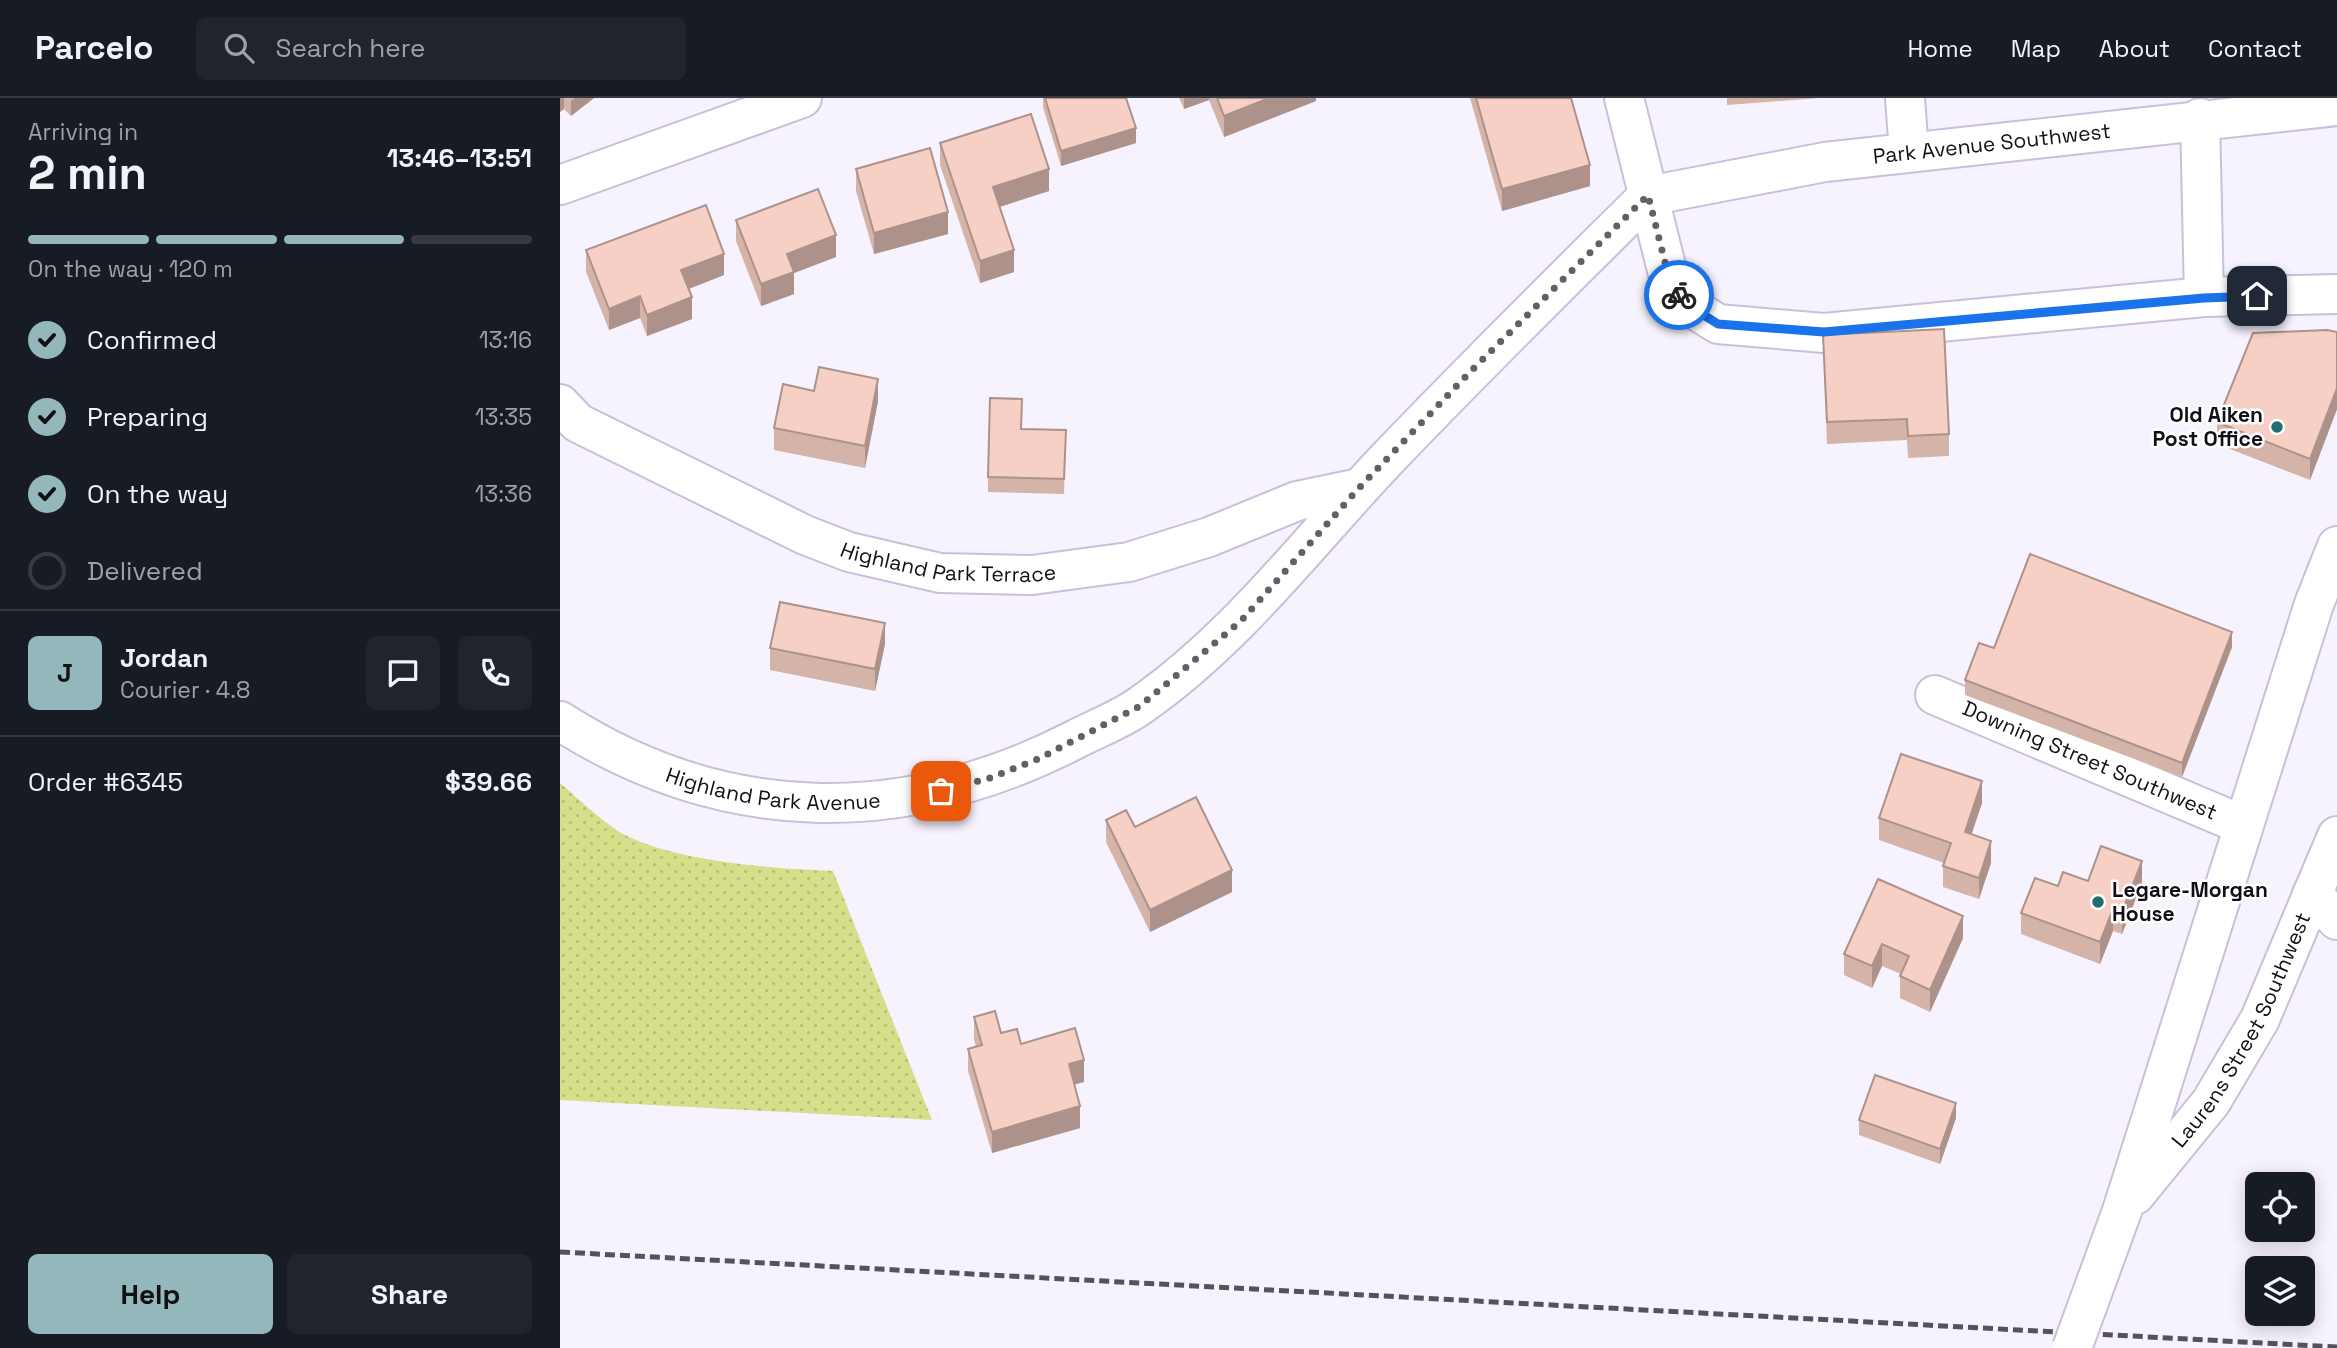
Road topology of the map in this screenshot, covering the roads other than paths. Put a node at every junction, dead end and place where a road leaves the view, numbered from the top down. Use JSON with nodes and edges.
{"nodes":[{"id":1,"x":802,"y":98,"type":"edge"},
{"id":2,"x":1624,"y":98,"type":"edge"},
{"id":3,"x":1905,"y":98,"type":"edge"},
{"id":4,"x":2337,"y":106,"type":"edge"},
{"id":5,"x":2222,"y":111,"type":"edge"},
{"id":6,"x":1909,"y":152,"type":"junction"},
{"id":7,"x":567,"y":181,"type":"edge"},
{"id":8,"x":1648,"y":195,"type":"junction"},
{"id":9,"x":2337,"y":294,"type":"edge"},
{"id":10,"x":2204,"y":298,"type":"junction"},
{"id":11,"x":560,"y":404,"type":"edge"},
{"id":12,"x":1359,"y":488,"type":"junction"},
{"id":13,"x":2337,"y":546,"type":"edge"},
{"id":14,"x":1935,"y":695,"type":"dead end"},
{"id":15,"x":560,"y":721,"type":"edge"},
{"id":16,"x":2243,"y":825,"type":"junction"},
{"id":17,"x":2337,"y":836,"type":"edge"},
{"id":18,"x":2325,"y":907,"type":"edge"},
{"id":19,"x":2122,"y":1211,"type":"junction"},
{"id":20,"x":2072,"y":1348,"type":"edge"}],
"edges":[{"from":1,"to":7,"type":"street"},
{"from":2,"to":8,"type":"street"},
{"from":3,"to":6,"type":"street"},
{"from":4,"to":5,"type":"street","name":"Park Avenue Southwest"},
{"from":5,"to":6,"type":"street","name":"Park Avenue Southwest"},
{"from":5,"to":10,"type":"street"},
{"from":6,"to":8,"type":"street","name":"Park Avenue Southwest"},
{"from":8,"to":10,"type":"street"},
{"from":8,"to":12,"type":"street","name":"Highland Park Avenue"},
{"from":9,"to":10,"type":"street"},
{"from":11,"to":12,"type":"street","name":"Highland Park Terrace"},
{"from":12,"to":15,"type":"street","name":"Highland Park Avenue"},
{"from":13,"to":16,"type":"street","name":"Laurens Street Southwest"},
{"from":14,"to":16,"type":"street","name":"Downing Street Southwest"},
{"from":16,"to":19,"type":"street","name":"Laurens Street Southwest"},
{"from":17,"to":18,"type":"street","name":"Laurens Street Southwest"},
{"from":18,"to":19,"type":"street","name":"Laurens Street Southwest"},
{"from":19,"to":20,"type":"street","name":"Laurens Street Southwest","bridge":true}]}
